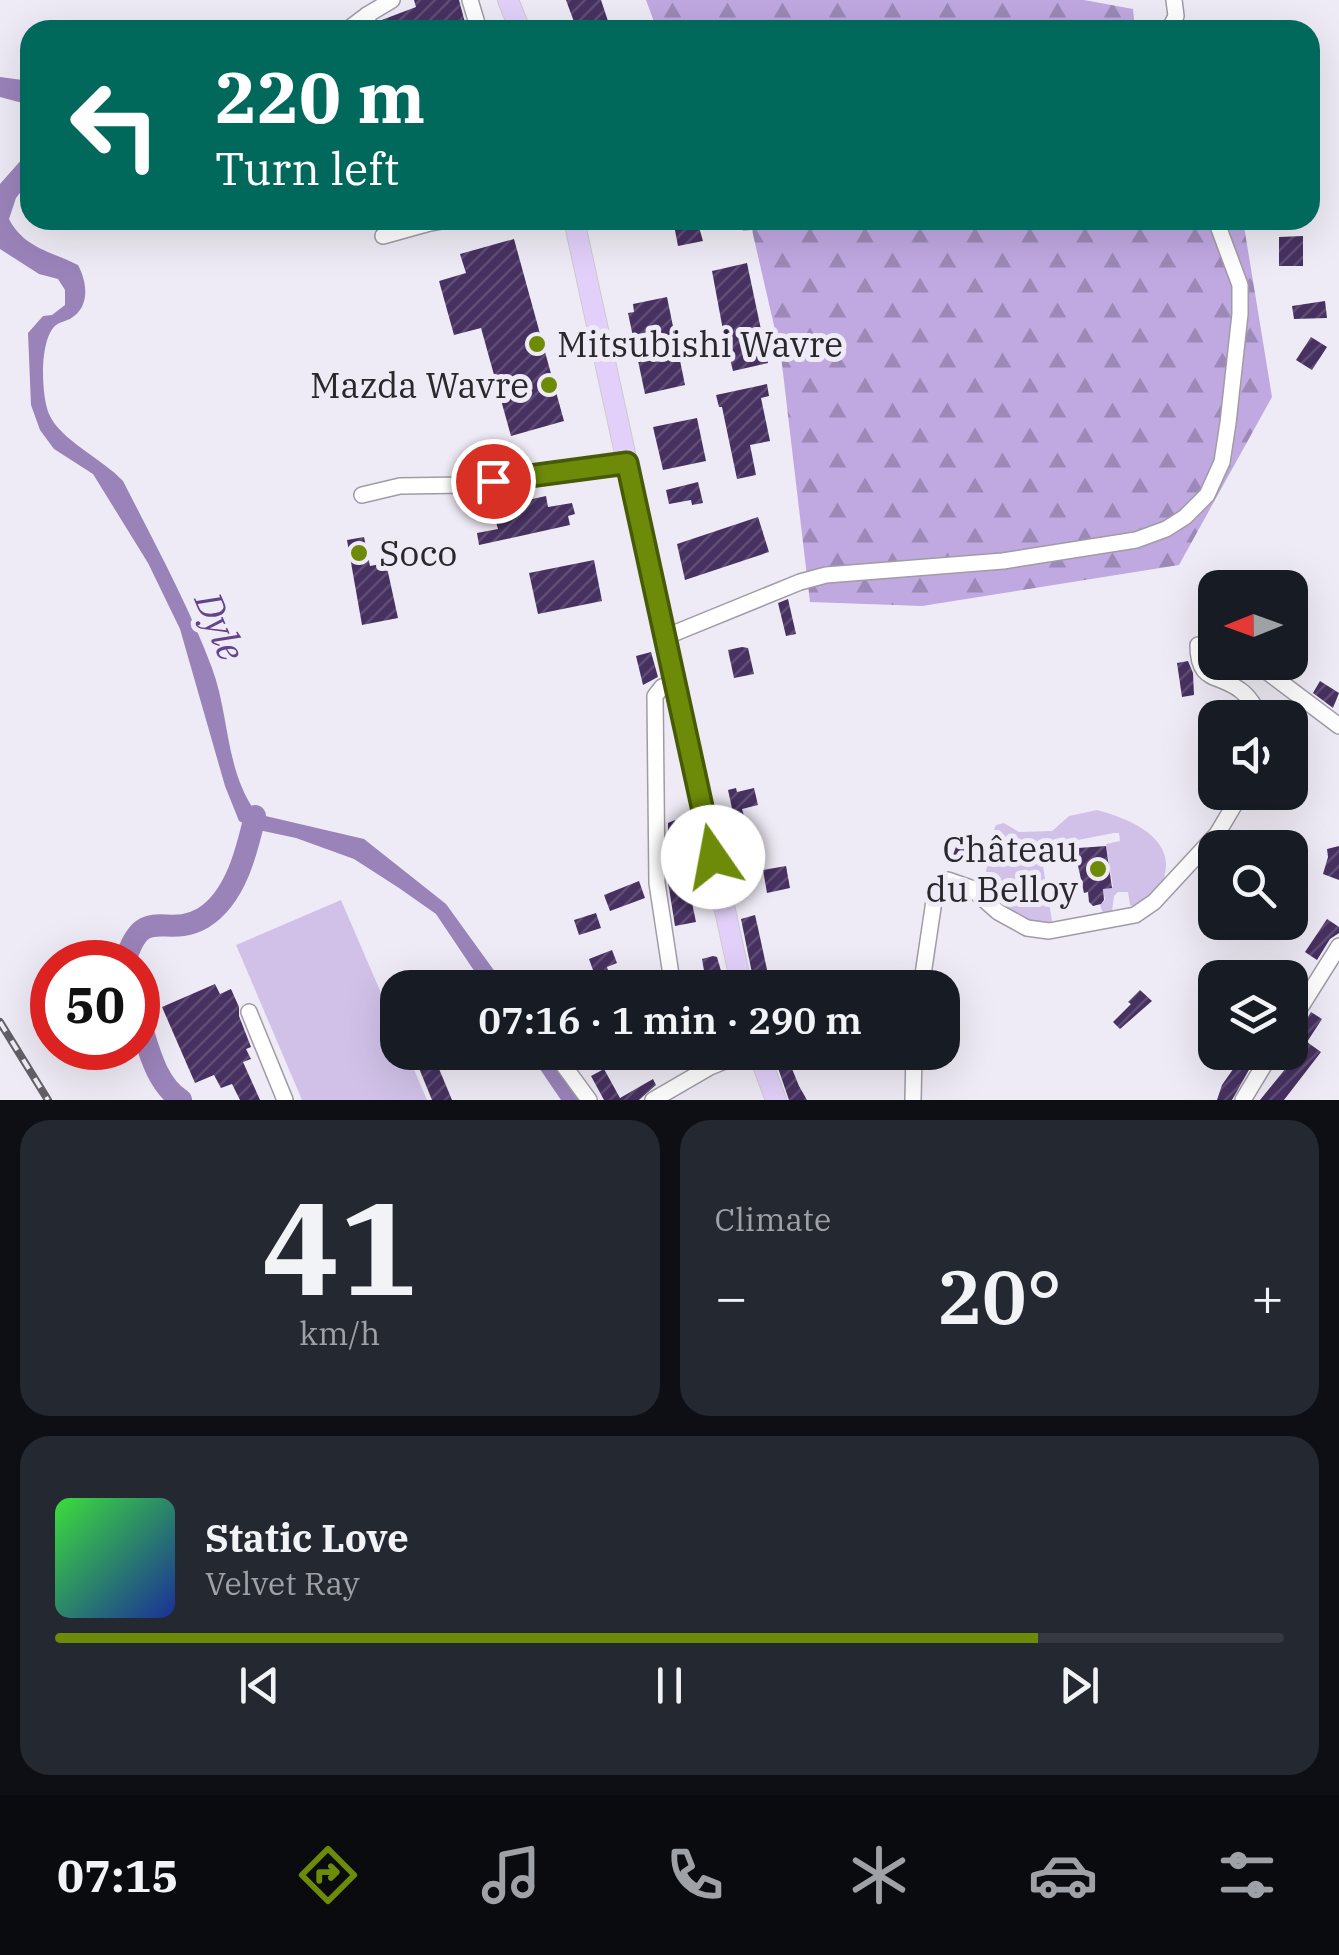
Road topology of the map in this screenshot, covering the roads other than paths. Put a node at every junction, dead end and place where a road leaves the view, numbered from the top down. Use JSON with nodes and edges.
{"nodes":[{"id":1,"x":392,"y":0,"type":"edge"},
{"id":2,"x":370,"y":20,"type":"edge"},
{"id":3,"x":401,"y":230,"type":"edge"},
{"id":4,"x":576,"y":230,"type":"edge"},
{"id":5,"x":1219,"y":230,"type":"edge"},
{"id":6,"x":383,"y":236,"type":"dead end"},
{"id":7,"x":627,"y":463,"type":"junction"},
{"id":8,"x":362,"y":495,"type":"dead end"},
{"id":9,"x":665,"y":638,"type":"junction"},
{"id":10,"x":1221,"y":680,"type":"edge"},
{"id":11,"x":1278,"y":680,"type":"edge"},
{"id":12,"x":675,"y":682,"type":"junction"},
{"id":13,"x":1249,"y":700,"type":"edge"},
{"id":14,"x":1339,"y":726,"type":"edge"},
{"id":15,"x":1231,"y":810,"type":"edge"},
{"id":16,"x":1339,"y":946,"type":"edge"},
{"id":17,"x":670,"y":970,"type":"edge"},
{"id":18,"x":738,"y":970,"type":"edge"},
{"id":19,"x":924,"y":970,"type":"edge"},
{"id":20,"x":1308,"y":995,"type":"edge"},
{"id":21,"x":249,"y":1012,"type":"dead end"},
{"id":22,"x":567,"y":1070,"type":"edge"},
{"id":23,"x":693,"y":1070,"type":"edge"},
{"id":24,"x":765,"y":1070,"type":"edge"},
{"id":25,"x":914,"y":1070,"type":"edge"},
{"id":26,"x":1261,"y":1070,"type":"edge"},
{"id":27,"x":285,"y":1100,"type":"edge"},
{"id":28,"x":589,"y":1100,"type":"edge"},
{"id":29,"x":653,"y":1100,"type":"edge"},
{"id":30,"x":776,"y":1100,"type":"edge"},
{"id":31,"x":913,"y":1100,"type":"edge"},
{"id":32,"x":1243,"y":1100,"type":"edge"}],
"edges":[{"from":1,"to":2,"type":"street"},
{"from":3,"to":6,"type":"street"},
{"from":4,"to":7,"type":"main road"},
{"from":5,"to":9,"type":"street"},
{"from":7,"to":8,"type":"street"},
{"from":7,"to":9,"type":"main road"},
{"from":9,"to":12,"type":"main road"},
{"from":10,"to":13,"type":"street"},
{"from":11,"to":14,"type":"street"},
{"from":12,"to":17,"type":"street"},
{"from":12,"to":18,"type":"main road"},
{"from":15,"to":19,"type":"street"},
{"from":16,"to":20,"type":"street"},
{"from":21,"to":27,"type":"street"},
{"from":22,"to":28,"type":"street"},
{"from":23,"to":29,"type":"street"},
{"from":24,"to":30,"type":"main road"},
{"from":25,"to":31,"type":"street"},
{"from":26,"to":32,"type":"street"}]}
